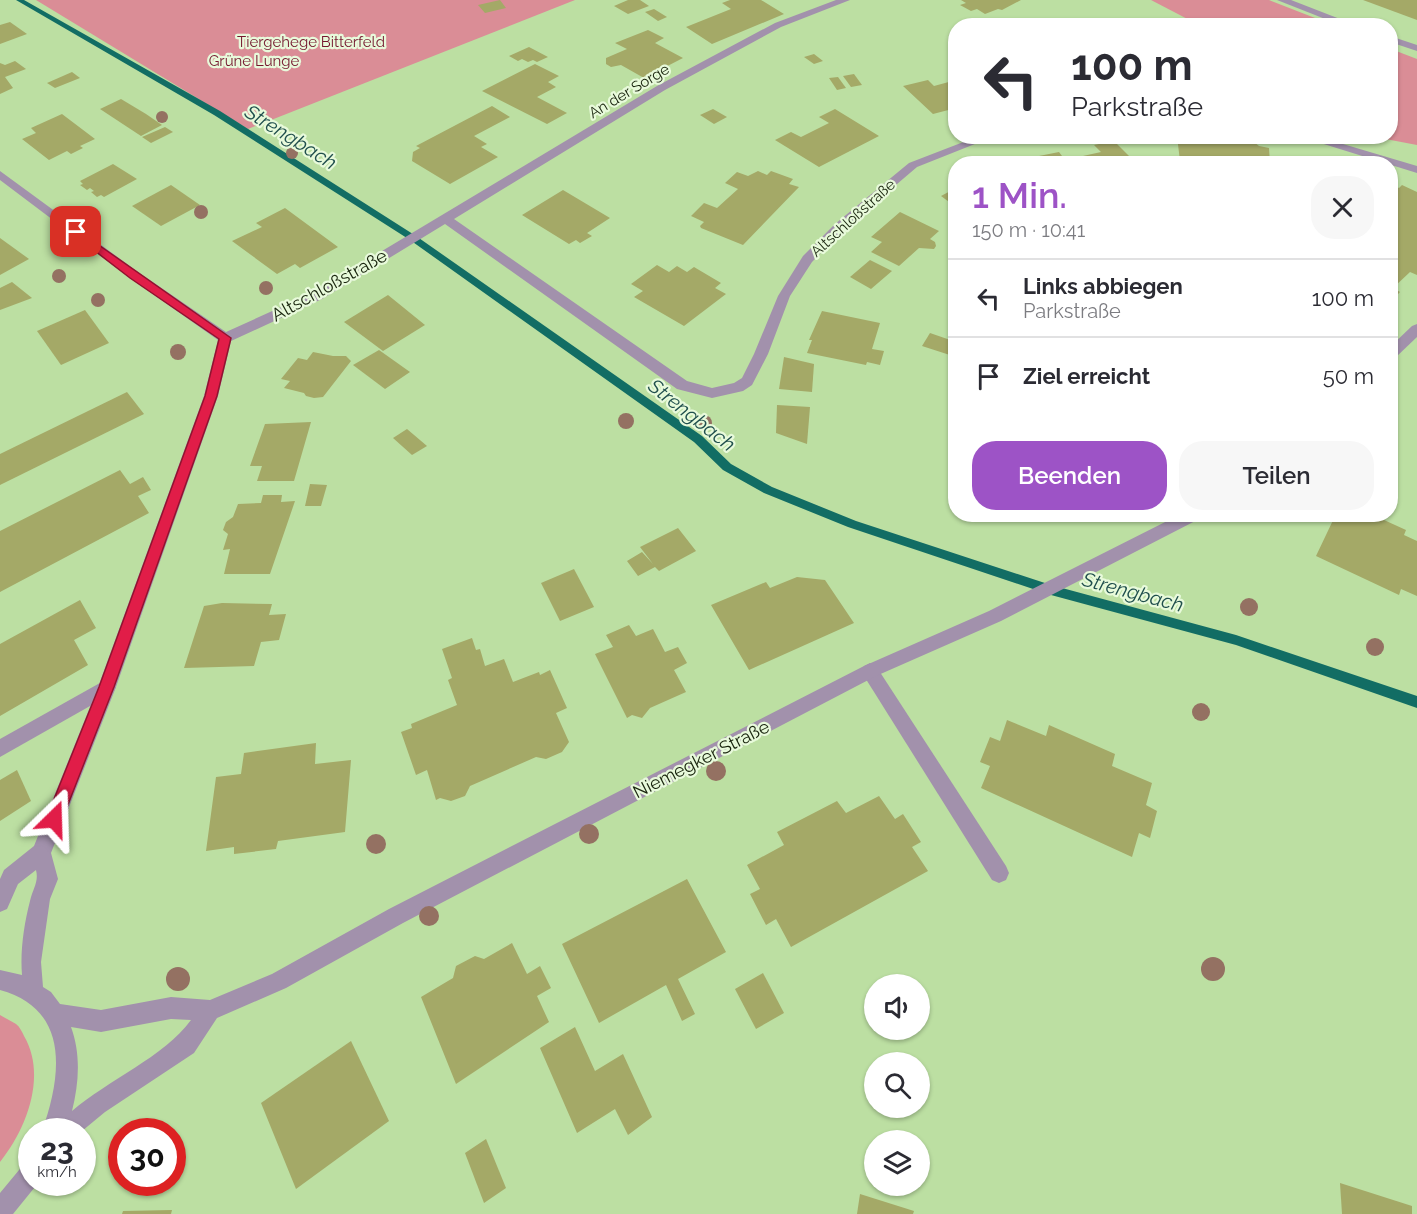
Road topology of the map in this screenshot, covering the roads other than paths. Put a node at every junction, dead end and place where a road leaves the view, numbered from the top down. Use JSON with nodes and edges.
{"nodes":[{"id":1,"x":845,"y":0,"type":"edge"},
{"id":2,"x":1282,"y":0,"type":"edge"},
{"id":3,"x":1331,"y":18,"type":"edge"},
{"id":4,"x":1398,"y":42,"type":"edge"},
{"id":5,"x":1417,"y":48,"type":"edge"},
{"id":6,"x":969,"y":144,"type":"edge"},
{"id":7,"x":1330,"y":144,"type":"edge"},
{"id":8,"x":1370,"y":156,"type":"edge"},
{"id":9,"x":1398,"y":164,"type":"edge"},
{"id":10,"x":1417,"y":170,"type":"edge"},
{"id":11,"x":0,"y":174,"type":"edge"},
{"id":12,"x":440,"y":221,"type":"junction"},
{"id":13,"x":1417,"y":329,"type":"edge"},
{"id":14,"x":225,"y":338,"type":"junction"},
{"id":15,"x":1398,"y":347,"type":"edge"},
{"id":16,"x":1180,"y":522,"type":"edge"},
{"id":17,"x":870,"y":671,"type":"junction"},
{"id":18,"x":106,"y":687,"type":"junction"},
{"id":19,"x":0,"y":749,"type":"edge"},
{"id":20,"x":41,"y":853,"type":"junction"},
{"id":21,"x":999,"y":873,"type":"dead end"},
{"id":22,"x":0,"y":902,"type":"edge"},
{"id":23,"x":0,"y":980,"type":"edge"},
{"id":24,"x":33,"y":992,"type":"junction"},
{"id":25,"x":210,"y":1011,"type":"junction"},
{"id":26,"x":55,"y":1014,"type":"junction"},
{"id":27,"x":58,"y":1118,"type":"edge"},
{"id":28,"x":80,"y":1118,"type":"edge"},
{"id":29,"x":18,"y":1189,"type":"edge"},
{"id":30,"x":0,"y":1211,"type":"edge"}],
"edges":[{"from":1,"to":12,"type":"street","name":"An der Sorge"},
{"from":2,"to":3,"type":"street"},
{"from":4,"to":5,"type":"street"},
{"from":6,"to":12,"type":"street","name":"Altschloßstraße"},
{"from":7,"to":8,"type":"street"},
{"from":9,"to":10,"type":"street"},
{"from":11,"to":14,"type":"street"},
{"from":12,"to":14,"type":"street","name":"Altschloßstraße"},
{"from":13,"to":15,"type":"street"},
{"from":14,"to":18,"type":"street"},
{"from":16,"to":17,"type":"street","name":"Niemegker Straße"},
{"from":17,"to":21,"type":"street"},
{"from":17,"to":25,"type":"street","name":"Niemegker Straße"},
{"from":18,"to":19,"type":"street"},
{"from":18,"to":20,"type":"street"},
{"from":20,"to":22,"type":"street"},
{"from":20,"to":24,"type":"street"},
{"from":23,"to":24,"type":"street"},
{"from":24,"to":26,"type":"street"},
{"from":25,"to":26,"type":"street","name":"Niemegker Straße"},
{"from":25,"to":28,"type":"street"},
{"from":26,"to":27,"type":"street"},
{"from":29,"to":30,"type":"street"}]}
